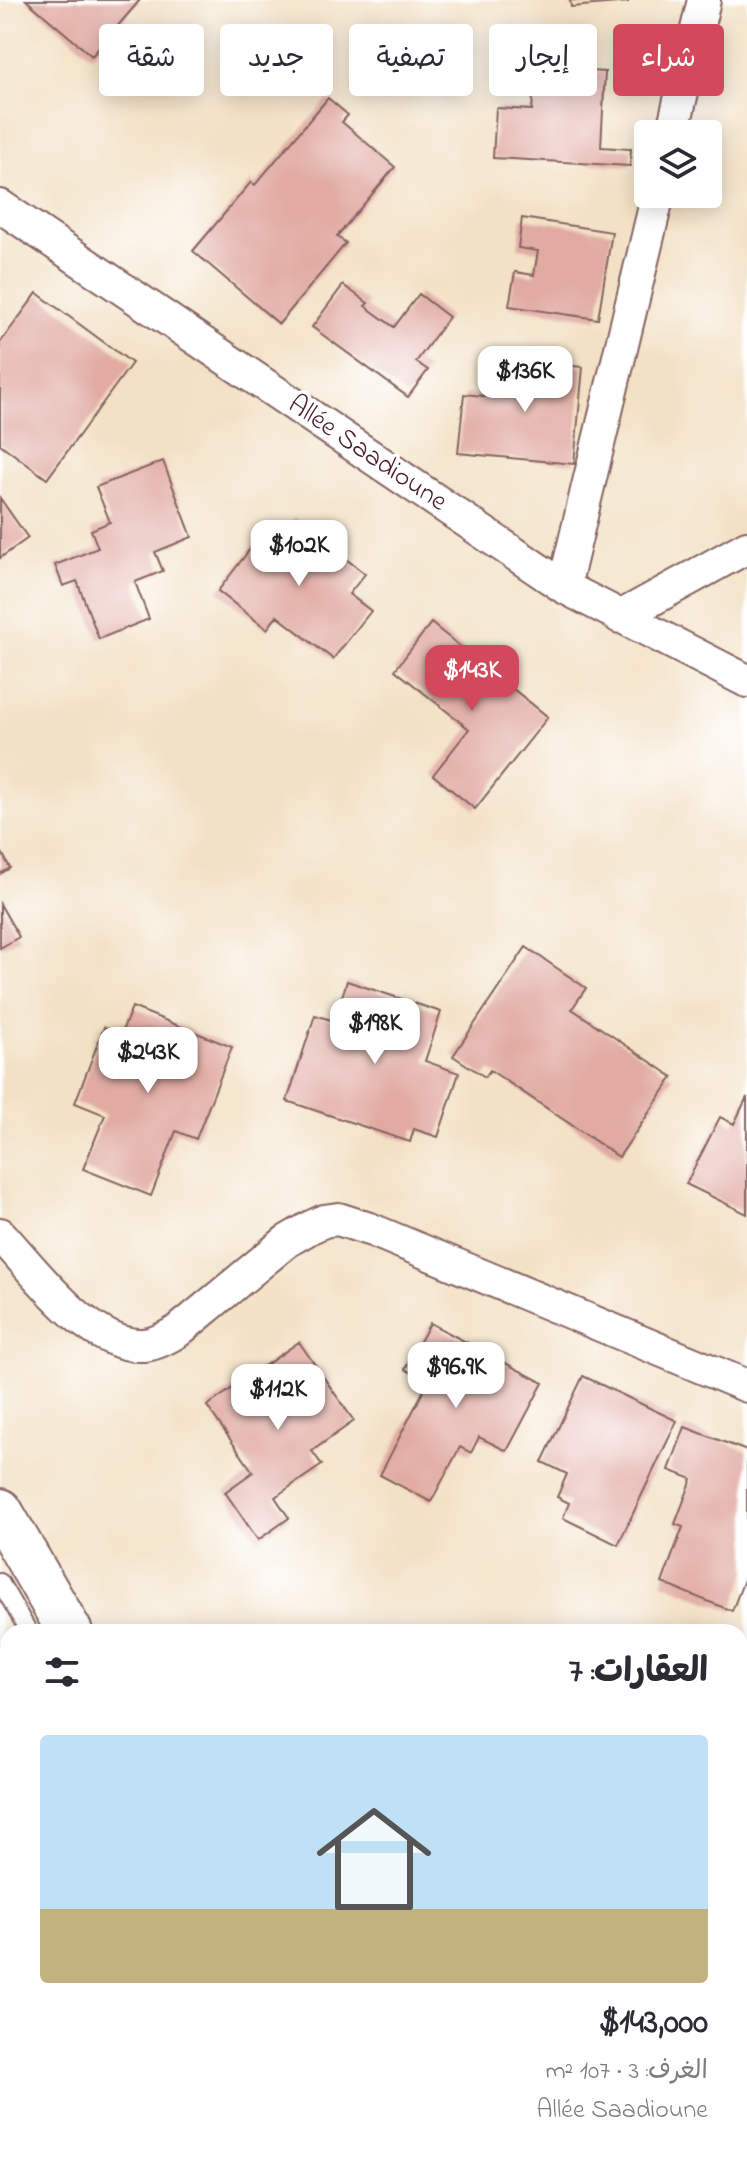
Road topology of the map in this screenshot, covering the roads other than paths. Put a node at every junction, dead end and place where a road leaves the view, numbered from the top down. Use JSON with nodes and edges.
{"nodes":[{"id":1,"x":704,"y":0,"type":"edge"},
{"id":2,"x":675,"y":120,"type":"edge"},
{"id":3,"x":0,"y":206,"type":"edge"},
{"id":4,"x":655,"y":208,"type":"edge"},
{"id":5,"x":747,"y":547,"type":"edge"},
{"id":6,"x":564,"y":587,"type":"junction"},
{"id":7,"x":620,"y":617,"type":"junction"},
{"id":8,"x":747,"y":681,"type":"edge"},
{"id":9,"x":0,"y":1234,"type":"edge"},
{"id":10,"x":747,"y":1386,"type":"edge"},
{"id":11,"x":0,"y":1511,"type":"edge"},
{"id":12,"x":0,"y":1582,"type":"edge"},
{"id":13,"x":24,"y":1624,"type":"edge"},
{"id":14,"x":65,"y":1624,"type":"edge"}],
"edges":[{"from":1,"to":2,"type":"street"},
{"from":3,"to":6,"type":"street","name":"Allée Saadioune"},
{"from":4,"to":6,"type":"street"},
{"from":5,"to":7,"type":"street"},
{"from":6,"to":7,"type":"street","name":"Allée Saadioune"},
{"from":7,"to":8,"type":"street","name":"Allée Saadioune"},
{"from":9,"to":10,"type":"street"},
{"from":11,"to":14,"type":"main road"},
{"from":12,"to":13,"type":"lane"}]}
